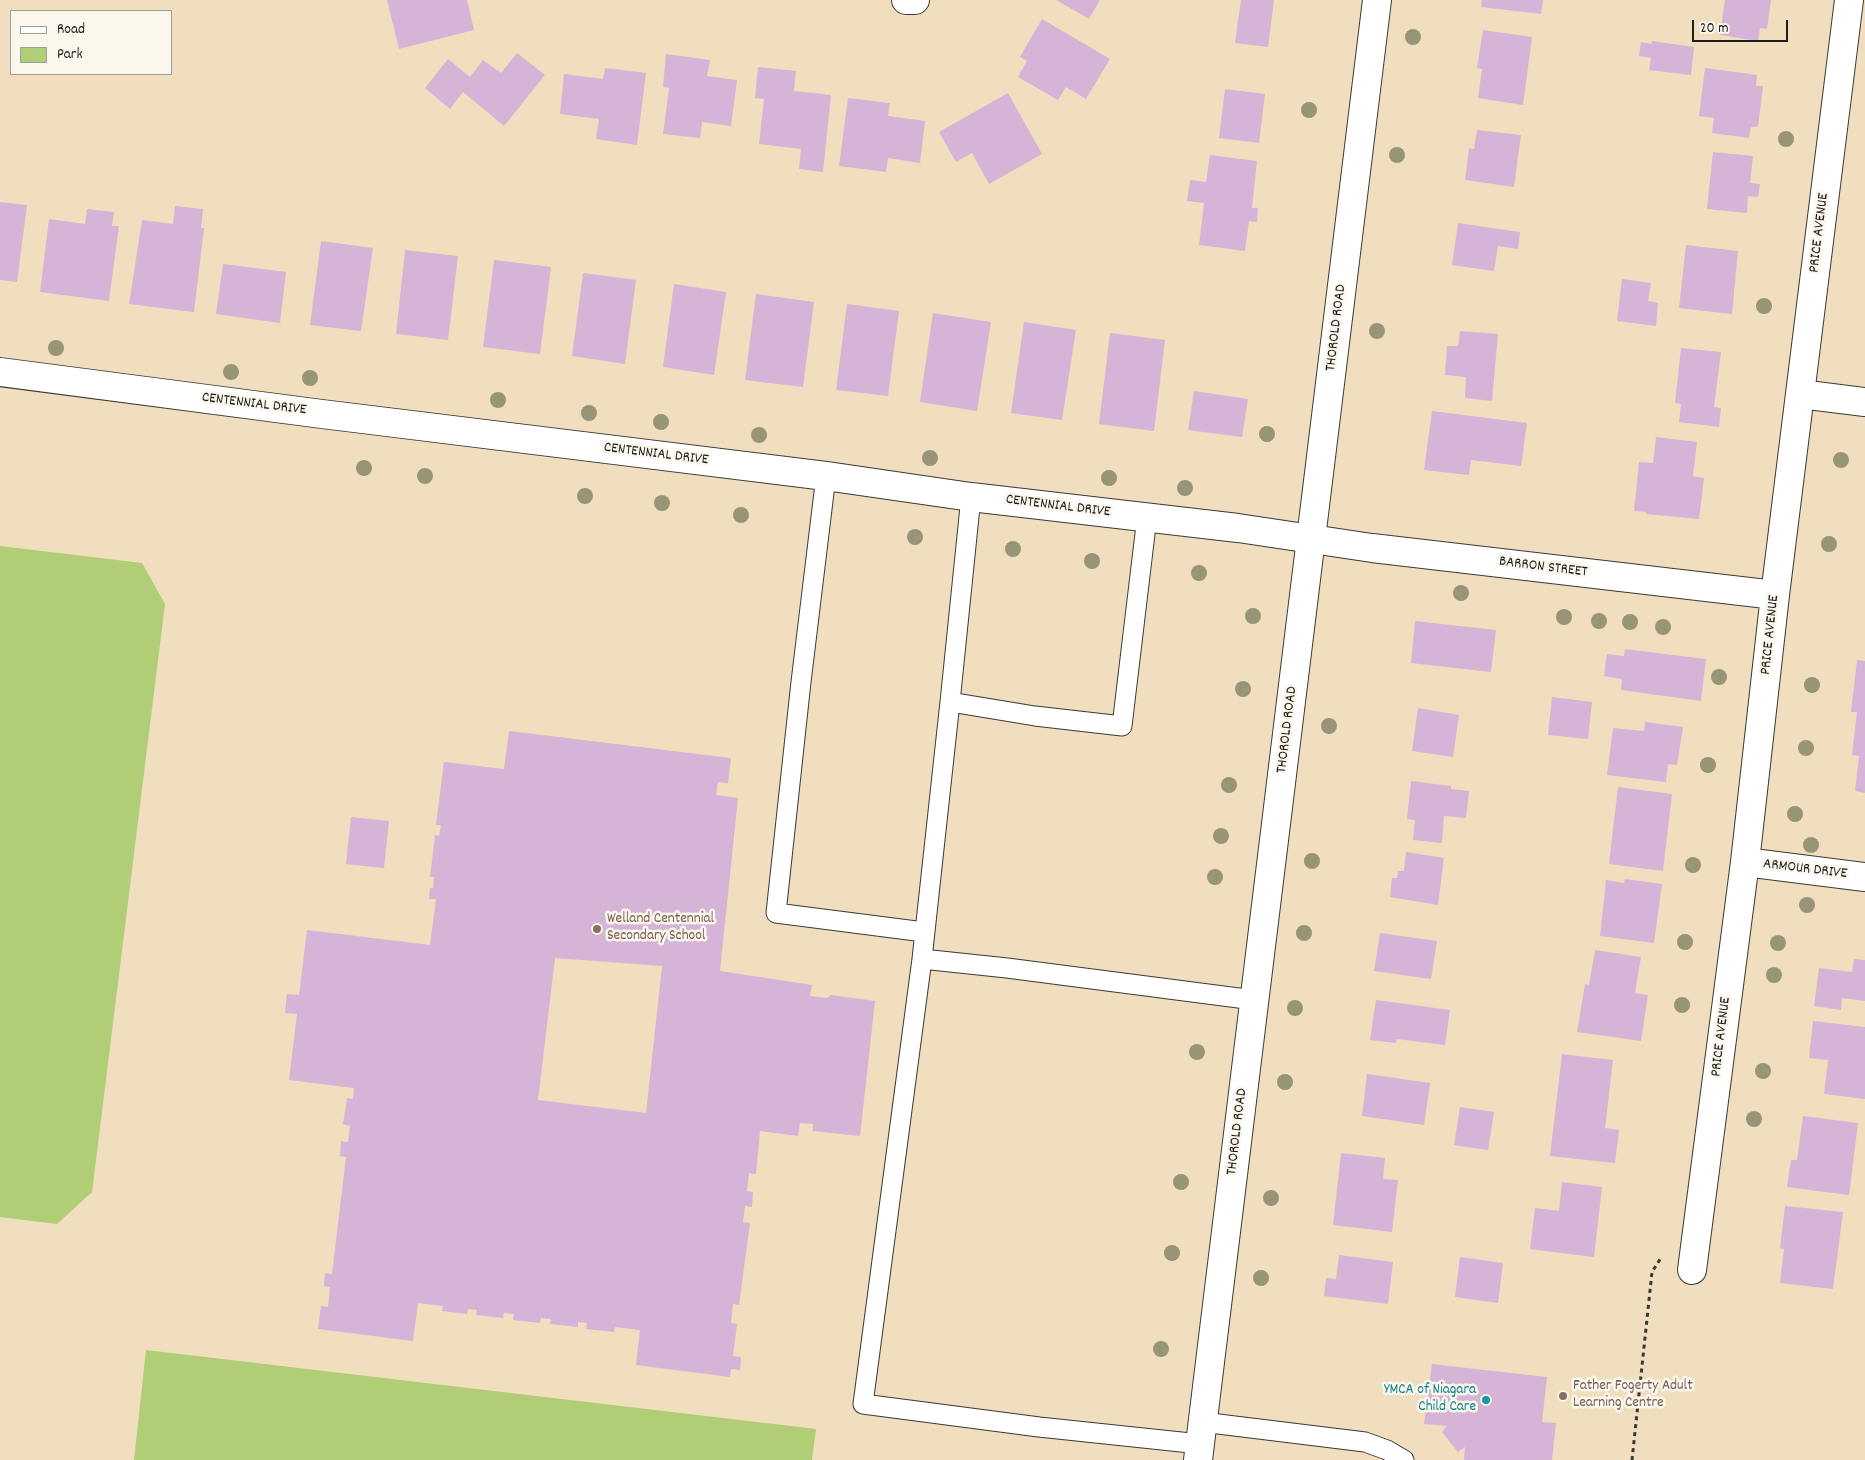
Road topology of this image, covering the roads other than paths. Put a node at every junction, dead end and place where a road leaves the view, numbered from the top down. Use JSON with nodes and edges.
{"nodes":[{"id":1,"x":906,"y":0,"type":"edge"},
{"id":2,"x":915,"y":0,"type":"edge"},
{"id":3,"x":1377,"y":0,"type":"edge"},
{"id":4,"x":1849,"y":0,"type":"edge"},
{"id":5,"x":0,"y":372,"type":"edge"},
{"id":6,"x":1800,"y":394,"type":"junction"},
{"id":7,"x":1865,"y":402,"type":"edge"},
{"id":8,"x":826,"y":476,"type":"junction"},
{"id":9,"x":971,"y":497,"type":"junction"},
{"id":10,"x":1147,"y":517,"type":"junction"},
{"id":11,"x":1312,"y":539,"type":"junction"},
{"id":12,"x":1775,"y":595,"type":"junction"},
{"id":13,"x":950,"y":702,"type":"junction"},
{"id":14,"x":1745,"y":862,"type":"junction"},
{"id":15,"x":1865,"y":877,"type":"edge"},
{"id":16,"x":924,"y":932,"type":"junction"},
{"id":17,"x":922,"y":959,"type":"junction"},
{"id":18,"x":1254,"y":1000,"type":"junction"},
{"id":19,"x":1692,"y":1270,"type":"dead end"},
{"id":20,"x":1200,"y":1442,"type":"edge"},
{"id":21,"x":1404,"y":1460,"type":"edge"}],
"edges":[{"from":1,"to":2,"type":"street"},
{"from":3,"to":11,"type":"street","name":"THOROLD ROAD"},
{"from":4,"to":6,"type":"street","name":"PRICE AVENUE"},
{"from":5,"to":8,"type":"street","name":"CENTENNIAL DRIVE"},
{"from":6,"to":7,"type":"street"},
{"from":6,"to":12,"type":"street","name":"PRICE AVENUE"},
{"from":8,"to":9,"type":"street","name":"CENTENNIAL DRIVE"},
{"from":8,"to":16,"type":"lane"},
{"from":9,"to":10,"type":"street","name":"CENTENNIAL DRIVE"},
{"from":9,"to":13,"type":"lane"},
{"from":10,"to":11,"type":"street","name":"CENTENNIAL DRIVE"},
{"from":10,"to":13,"type":"lane"},
{"from":11,"to":12,"type":"street","name":"BARRON STREET"},
{"from":11,"to":18,"type":"street","name":"THOROLD ROAD"},
{"from":12,"to":14,"type":"street","name":"PRICE AVENUE"},
{"from":13,"to":16,"type":"lane"},
{"from":14,"to":15,"type":"street","name":"ARMOUR DRIVE"},
{"from":14,"to":19,"type":"street","name":"PRICE AVENUE"},
{"from":16,"to":17,"type":"lane"},
{"from":17,"to":18,"type":"lane"},
{"from":17,"to":20,"type":"lane"},
{"from":18,"to":20,"type":"street","name":"THOROLD ROAD"},
{"from":20,"to":21,"type":"lane"}]}
